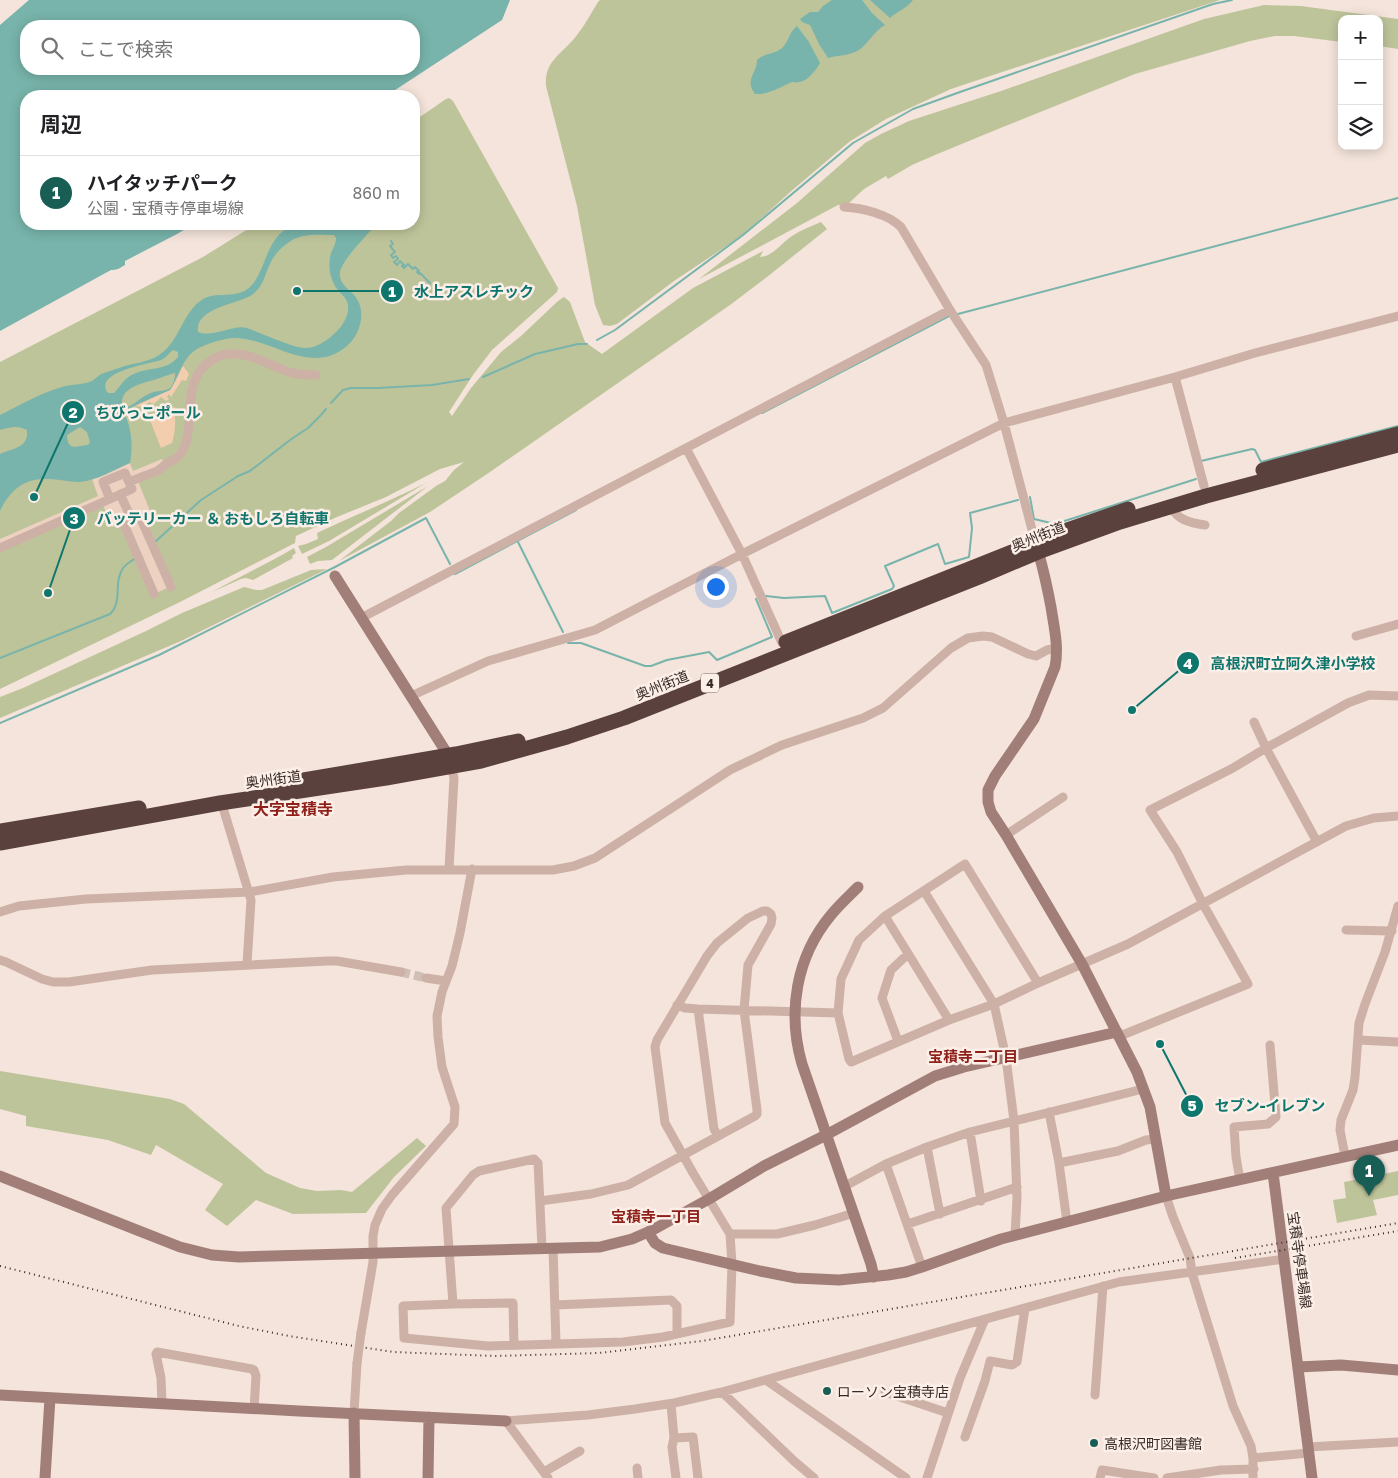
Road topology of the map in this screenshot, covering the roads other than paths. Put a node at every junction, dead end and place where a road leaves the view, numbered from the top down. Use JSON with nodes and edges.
{"nodes":[{"id":1,"x":844,"y":207,"type":"dead end"},
{"id":2,"x":950,"y":310,"type":"junction"},
{"id":3,"x":1398,"y":316,"type":"edge"},
{"id":4,"x":316,"y":375,"type":"dead end"},
{"id":5,"x":1175,"y":377,"type":"junction"},
{"id":6,"x":1004,"y":422,"type":"junction"},
{"id":7,"x":1398,"y":434,"type":"edge"},
{"id":8,"x":1398,"y":445,"type":"edge"},
{"id":9,"x":686,"y":448,"type":"junction"},
{"id":10,"x":129,"y":482,"type":"junction"},
{"id":11,"x":1204,"y":486,"type":"junction"},
{"id":12,"x":120,"y":494,"type":"junction"},
{"id":13,"x":110,"y":499,"type":"junction"},
{"id":14,"x":1171,"y":507,"type":"junction"},
{"id":15,"x":132,"y":520,"type":"junction"},
{"id":16,"x":1205,"y":525,"type":"dead end"},
{"id":17,"x":1036,"y":546,"type":"junction"},
{"id":18,"x":0,"y":548,"type":"edge"},
{"id":19,"x":742,"y":554,"type":"junction"},
{"id":20,"x":335,"y":576,"type":"dead end"},
{"id":21,"x":171,"y":587,"type":"dead end"},
{"id":22,"x":154,"y":594,"type":"dead end"},
{"id":23,"x":362,"y":618,"type":"junction"},
{"id":24,"x":1398,"y":624,"type":"edge"},
{"id":25,"x":1356,"y":636,"type":"dead end"},
{"id":26,"x":782,"y":643,"type":"junction"},
{"id":27,"x":1057,"y":648,"type":"junction"},
{"id":28,"x":411,"y":696,"type":"junction"},
{"id":29,"x":1398,"y":696,"type":"edge"},
{"id":30,"x":1254,"y":722,"type":"dead end"},
{"id":31,"x":1266,"y":748,"type":"junction"},
{"id":32,"x":450,"y":761,"type":"junction"},
{"id":33,"x":1063,"y":797,"type":"dead end"},
{"id":34,"x":220,"y":803,"type":"junction"},
{"id":35,"x":1398,"y":816,"type":"edge"},
{"id":36,"x":0,"y":831,"type":"edge"},
{"id":37,"x":1006,"y":835,"type":"junction"},
{"id":38,"x":1317,"y":842,"type":"junction"},
{"id":39,"x":0,"y":843,"type":"edge"},
{"id":40,"x":449,"y":869,"type":"junction"},
{"id":41,"x":472,"y":869,"type":"junction"},
{"id":42,"x":858,"y":888,"type":"dead end"},
{"id":43,"x":924,"y":891,"type":"junction"},
{"id":44,"x":250,"y":892,"type":"junction"},
{"id":45,"x":1203,"y":904,"type":"junction"},
{"id":46,"x":1398,"y":906,"type":"edge"},
{"id":47,"x":0,"y":912,"type":"edge"},
{"id":48,"x":885,"y":916,"type":"junction"},
{"id":49,"x":1346,"y":930,"type":"dead end"},
{"id":50,"x":1392,"y":931,"type":"junction"},
{"id":51,"x":908,"y":954,"type":"junction"},
{"id":52,"x":0,"y":960,"type":"edge"},
{"id":53,"x":246,"y":964,"type":"junction"},
{"id":54,"x":1082,"y":964,"type":"junction"},
{"id":55,"x":401,"y":972,"type":"tunnel mouth"},
{"id":56,"x":426,"y":978,"type":"tunnel mouth"},
{"id":57,"x":446,"y":981,"type":"junction"},
{"id":58,"x":1038,"y":983,"type":"junction"},
{"id":59,"x":994,"y":1004,"type":"junction"},
{"id":60,"x":677,"y":1005,"type":"junction"},
{"id":61,"x":698,"y":1009,"type":"junction"},
{"id":62,"x":744,"y":1010,"type":"junction"},
{"id":63,"x":795,"y":1012,"type":"junction"},
{"id":64,"x":838,"y":1013,"type":"junction"},
{"id":65,"x":949,"y":1020,"type":"junction"},
{"id":66,"x":1118,"y":1034,"type":"junction"},
{"id":67,"x":1358,"y":1040,"type":"junction"},
{"id":68,"x":898,"y":1041,"type":"junction"},
{"id":69,"x":1398,"y":1042,"type":"edge"},
{"id":70,"x":1270,"y":1045,"type":"dead end"},
{"id":71,"x":1006,"y":1058,"type":"junction"},
{"id":72,"x":1143,"y":1089,"type":"junction"},
{"id":73,"x":1049,"y":1112,"type":"junction"},
{"id":74,"x":1014,"y":1120,"type":"junction"},
{"id":75,"x":970,"y":1132,"type":"junction"},
{"id":76,"x":826,"y":1135,"type":"junction"},
{"id":77,"x":718,"y":1136,"type":"junction"},
{"id":78,"x":1155,"y":1139,"type":"junction"},
{"id":79,"x":1398,"y":1144,"type":"edge"},
{"id":80,"x":927,"y":1147,"type":"junction"},
{"id":81,"x":684,"y":1156,"type":"junction"},
{"id":82,"x":1345,"y":1156,"type":"junction"},
{"id":83,"x":1059,"y":1163,"type":"junction"},
{"id":84,"x":886,"y":1164,"type":"junction"},
{"id":85,"x":1273,"y":1173,"type":"junction"},
{"id":86,"x":0,"y":1176,"type":"edge"},
{"id":87,"x":1240,"y":1180,"type":"junction"},
{"id":88,"x":844,"y":1186,"type":"junction"},
{"id":89,"x":1016,"y":1187,"type":"junction"},
{"id":90,"x":1166,"y":1196,"type":"junction"},
{"id":91,"x":709,"y":1200,"type":"junction"},
{"id":92,"x":981,"y":1200,"type":"junction"},
{"id":93,"x":540,"y":1201,"type":"junction"},
{"id":94,"x":854,"y":1213,"type":"junction"},
{"id":95,"x":940,"y":1214,"type":"junction"},
{"id":96,"x":1067,"y":1222,"type":"junction"},
{"id":97,"x":908,"y":1224,"type":"junction"},
{"id":98,"x":648,"y":1232,"type":"junction"},
{"id":99,"x":730,"y":1234,"type":"junction"},
{"id":100,"x":1015,"y":1235,"type":"junction"},
{"id":101,"x":548,"y":1248,"type":"junction"},
{"id":102,"x":449,"y":1252,"type":"junction"},
{"id":103,"x":373,"y":1253,"type":"junction"},
{"id":104,"x":1285,"y":1259,"type":"junction"},
{"id":105,"x":732,"y":1264,"type":"junction"},
{"id":106,"x":922,"y":1267,"type":"junction"},
{"id":107,"x":1192,"y":1273,"type":"junction"},
{"id":108,"x":874,"y":1277,"type":"junction"},
{"id":109,"x":1103,"y":1286,"type":"junction"},
{"id":110,"x":453,"y":1304,"type":"junction"},
{"id":111,"x":554,"y":1305,"type":"junction"},
{"id":112,"x":1025,"y":1308,"type":"junction"},
{"id":113,"x":985,"y":1319,"type":"junction"},
{"id":114,"x":677,"y":1334,"type":"junction"},
{"id":115,"x":556,"y":1344,"type":"junction"},
{"id":116,"x":514,"y":1345,"type":"junction"},
{"id":117,"x":1298,"y":1367,"type":"junction"},
{"id":118,"x":1398,"y":1370,"type":"edge"},
{"id":119,"x":766,"y":1380,"type":"junction"},
{"id":120,"x":722,"y":1392,"type":"junction"},
{"id":121,"x":884,"y":1392,"type":"dead end"},
{"id":122,"x":0,"y":1395,"type":"edge"},
{"id":123,"x":1095,"y":1395,"type":"dead end"},
{"id":124,"x":50,"y":1398,"type":"junction"},
{"id":125,"x":162,"y":1404,"type":"junction"},
{"id":126,"x":671,"y":1404,"type":"junction"},
{"id":127,"x":254,"y":1409,"type":"junction"},
{"id":128,"x":948,"y":1412,"type":"junction"},
{"id":129,"x":354,"y":1413,"type":"junction"},
{"id":130,"x":429,"y":1417,"type":"junction"},
{"id":131,"x":506,"y":1421,"type":"junction"},
{"id":132,"x":965,"y":1437,"type":"dead end"},
{"id":133,"x":674,"y":1438,"type":"junction"},
{"id":134,"x":1398,"y":1442,"type":"edge"},
{"id":135,"x":1308,"y":1450,"type":"junction"},
{"id":136,"x":580,"y":1452,"type":"dead end"},
{"id":137,"x":1253,"y":1458,"type":"junction"},
{"id":138,"x":637,"y":1468,"type":"dead end"},
{"id":139,"x":1253,"y":1473,"type":"edge"},
{"id":140,"x":546,"y":1475,"type":"edge"},
{"id":141,"x":896,"y":1475,"type":"edge"},
{"id":142,"x":45,"y":1478,"type":"edge"},
{"id":143,"x":355,"y":1478,"type":"edge"},
{"id":144,"x":428,"y":1478,"type":"edge"},
{"id":145,"x":638,"y":1478,"type":"edge"},
{"id":146,"x":676,"y":1478,"type":"edge"},
{"id":147,"x":698,"y":1478,"type":"edge"},
{"id":148,"x":814,"y":1478,"type":"edge"},
{"id":149,"x":906,"y":1478,"type":"edge"},
{"id":150,"x":927,"y":1478,"type":"edge"},
{"id":151,"x":1100,"y":1478,"type":"edge"},
{"id":152,"x":1154,"y":1478,"type":"edge"},
{"id":153,"x":1167,"y":1478,"type":"edge"},
{"id":154,"x":1312,"y":1478,"type":"edge"}],
"edges":[{"from":1,"to":2,"type":"street"},
{"from":2,"to":6,"type":"street"},
{"from":2,"to":9,"type":"street"},
{"from":3,"to":5,"type":"street"},
{"from":4,"to":10,"type":"street"},
{"from":5,"to":6,"type":"street"},
{"from":5,"to":11,"type":"street"},
{"from":6,"to":17,"type":"street"},
{"from":6,"to":19,"type":"street"},
{"from":7,"to":11,"type":"highway","name":"奥州街道","number":"4"},
{"from":8,"to":14,"type":"highway","name":"奥州街道","number":"4"},
{"from":9,"to":19,"type":"street"},
{"from":9,"to":23,"type":"street"},
{"from":10,"to":12,"type":"street"},
{"from":10,"to":13,"type":"street"},
{"from":11,"to":17,"type":"highway","name":"奥州街道","number":"4"},
{"from":12,"to":13,"type":"street"},
{"from":12,"to":15,"type":"street"},
{"from":13,"to":18,"type":"street"},
{"from":14,"to":16,"type":"street"},
{"from":14,"to":17,"type":"highway","name":"奥州街道","number":"4"},
{"from":15,"to":21,"type":"street"},
{"from":15,"to":22,"type":"street"},
{"from":17,"to":26,"type":"highway","name":"奥州街道","number":"4"},
{"from":17,"to":27,"type":"street"},
{"from":17,"to":32,"type":"highway","name":"奥州街道","number":"4"},
{"from":19,"to":26,"type":"street"},
{"from":19,"to":28,"type":"street"},
{"from":20,"to":23,"type":"street"},
{"from":23,"to":28,"type":"street"},
{"from":24,"to":25,"type":"street"},
{"from":26,"to":32,"type":"highway","name":"奥州街道","number":"4"},
{"from":27,"to":37,"type":"street"},
{"from":27,"to":41,"type":"street"},
{"from":28,"to":32,"type":"street"},
{"from":29,"to":31,"type":"street"},
{"from":30,"to":31,"type":"street"},
{"from":31,"to":38,"type":"street"},
{"from":31,"to":45,"type":"street"},
{"from":32,"to":34,"type":"highway","name":"奥州街道","number":"4"},
{"from":32,"to":36,"type":"highway","name":"奥州街道","number":"4"},
{"from":32,"to":40,"type":"street"},
{"from":33,"to":37,"type":"street"},
{"from":34,"to":39,"type":"highway","name":"奥州街道","number":"4"},
{"from":34,"to":44,"type":"street"},
{"from":35,"to":38,"type":"street"},
{"from":37,"to":54,"type":"street"},
{"from":38,"to":45,"type":"street"},
{"from":40,"to":41,"type":"street"},
{"from":40,"to":44,"type":"street"},
{"from":41,"to":57,"type":"street"},
{"from":42,"to":63,"type":"street"},
{"from":43,"to":48,"type":"street"},
{"from":43,"to":58,"type":"street"},
{"from":43,"to":59,"type":"street"},
{"from":44,"to":47,"type":"street"},
{"from":44,"to":53,"type":"street"},
{"from":45,"to":54,"type":"street"},
{"from":45,"to":66,"type":"street"},
{"from":46,"to":50,"type":"street"},
{"from":48,"to":51,"type":"street"},
{"from":48,"to":64,"type":"street"},
{"from":49,"to":50,"type":"street"},
{"from":50,"to":67,"type":"street"},
{"from":51,"to":65,"type":"street"},
{"from":51,"to":68,"type":"street"},
{"from":52,"to":53,"type":"street"},
{"from":53,"to":55,"type":"street"},
{"from":54,"to":58,"type":"street"},
{"from":54,"to":66,"type":"street"},
{"from":56,"to":57,"type":"street"},
{"from":57,"to":103,"type":"street"},
{"from":58,"to":59,"type":"street"},
{"from":59,"to":65,"type":"street"},
{"from":59,"to":71,"type":"street"},
{"from":60,"to":61,"type":"street"},
{"from":60,"to":62,"type":"street"},
{"from":60,"to":81,"type":"street"},
{"from":61,"to":62,"type":"street"},
{"from":61,"to":77,"type":"street"},
{"from":62,"to":63,"type":"street"},
{"from":62,"to":77,"type":"street"},
{"from":63,"to":64,"type":"street"},
{"from":63,"to":76,"type":"street"},
{"from":64,"to":68,"type":"street"},
{"from":65,"to":68,"type":"street"},
{"from":66,"to":71,"type":"street"},
{"from":66,"to":72,"type":"street"},
{"from":67,"to":69,"type":"street"},
{"from":67,"to":82,"type":"street"},
{"from":70,"to":87,"type":"street"},
{"from":71,"to":74,"type":"street"},
{"from":71,"to":76,"type":"street"},
{"from":72,"to":73,"type":"street"},
{"from":72,"to":78,"type":"street"},
{"from":73,"to":74,"type":"street"},
{"from":73,"to":83,"type":"street"},
{"from":74,"to":75,"type":"street"},
{"from":74,"to":89,"type":"street"},
{"from":75,"to":80,"type":"street"},
{"from":75,"to":92,"type":"street"},
{"from":76,"to":88,"type":"street"},
{"from":76,"to":91,"type":"street"},
{"from":77,"to":81,"type":"street"},
{"from":78,"to":83,"type":"street"},
{"from":78,"to":90,"type":"street"},
{"from":79,"to":82,"type":"street"},
{"from":80,"to":84,"type":"street"},
{"from":80,"to":95,"type":"street"},
{"from":81,"to":91,"type":"street"},
{"from":81,"to":93,"type":"street"},
{"from":82,"to":85,"type":"street"},
{"from":83,"to":96,"type":"street"},
{"from":84,"to":88,"type":"street"},
{"from":84,"to":97,"type":"street"},
{"from":85,"to":87,"type":"street"},
{"from":85,"to":104,"type":"street","name":"宝積寺停車場線"},
{"from":86,"to":103,"type":"street"},
{"from":87,"to":90,"type":"street"},
{"from":88,"to":94,"type":"street"},
{"from":89,"to":92,"type":"street"},
{"from":89,"to":100,"type":"street"},
{"from":90,"to":96,"type":"street"},
{"from":90,"to":107,"type":"street"},
{"from":91,"to":98,"type":"street"},
{"from":91,"to":99,"type":"street"},
{"from":92,"to":95,"type":"street"},
{"from":93,"to":101,"type":"street"},
{"from":93,"to":102,"type":"street"},
{"from":94,"to":99,"type":"street"},
{"from":94,"to":108,"type":"street"},
{"from":95,"to":97,"type":"street"},
{"from":96,"to":100,"type":"street"},
{"from":97,"to":106,"type":"street"},
{"from":98,"to":101,"type":"street"},
{"from":98,"to":105,"type":"street"},
{"from":99,"to":105,"type":"street"},
{"from":100,"to":106,"type":"street"},
{"from":101,"to":102,"type":"street"},
{"from":101,"to":111,"type":"street"},
{"from":102,"to":103,"type":"street"},
{"from":102,"to":110,"type":"street"},
{"from":103,"to":129,"type":"street","bridge":true},
{"from":104,"to":107,"type":"street"},
{"from":104,"to":117,"type":"street","name":"宝積寺停車場線"},
{"from":105,"to":108,"type":"street"},
{"from":105,"to":114,"type":"street"},
{"from":106,"to":108,"type":"street"},
{"from":107,"to":109,"type":"street"},
{"from":107,"to":137,"type":"street"},
{"from":109,"to":112,"type":"street"},
{"from":109,"to":123,"type":"street"},
{"from":110,"to":116,"type":"street"},
{"from":110,"to":116,"type":"street"},
{"from":111,"to":114,"type":"street"},
{"from":111,"to":115,"type":"street"},
{"from":112,"to":113,"type":"street"},
{"from":112,"to":132,"type":"street"},
{"from":113,"to":119,"type":"street"},
{"from":113,"to":128,"type":"street"},
{"from":114,"to":115,"type":"street"},
{"from":115,"to":116,"type":"street"},
{"from":117,"to":118,"type":"street"},
{"from":117,"to":135,"type":"street","name":"宝積寺停車場線"},
{"from":119,"to":120,"type":"street"},
{"from":119,"to":141,"type":"street"},
{"from":120,"to":126,"type":"street"},
{"from":120,"to":148,"type":"street"},
{"from":121,"to":128,"type":"street"},
{"from":122,"to":124,"type":"street"},
{"from":124,"to":125,"type":"street"},
{"from":124,"to":142,"type":"street"},
{"from":125,"to":127,"type":"street"},
{"from":125,"to":127,"type":"street"},
{"from":126,"to":131,"type":"street"},
{"from":126,"to":133,"type":"street"},
{"from":127,"to":129,"type":"street"},
{"from":128,"to":150,"type":"street"},
{"from":129,"to":130,"type":"street"},
{"from":129,"to":143,"type":"street"},
{"from":130,"to":131,"type":"street"},
{"from":130,"to":144,"type":"street"},
{"from":131,"to":140,"type":"street"},
{"from":133,"to":146,"type":"street"},
{"from":133,"to":147,"type":"street"},
{"from":134,"to":135,"type":"street"},
{"from":135,"to":137,"type":"street"},
{"from":135,"to":154,"type":"street","name":"宝積寺停車場線"},
{"from":136,"to":140,"type":"street"},
{"from":137,"to":139,"type":"street"},
{"from":138,"to":145,"type":"street"},
{"from":139,"to":153,"type":"street"},
{"from":141,"to":149,"type":"street"},
{"from":151,"to":152,"type":"street"}]}
